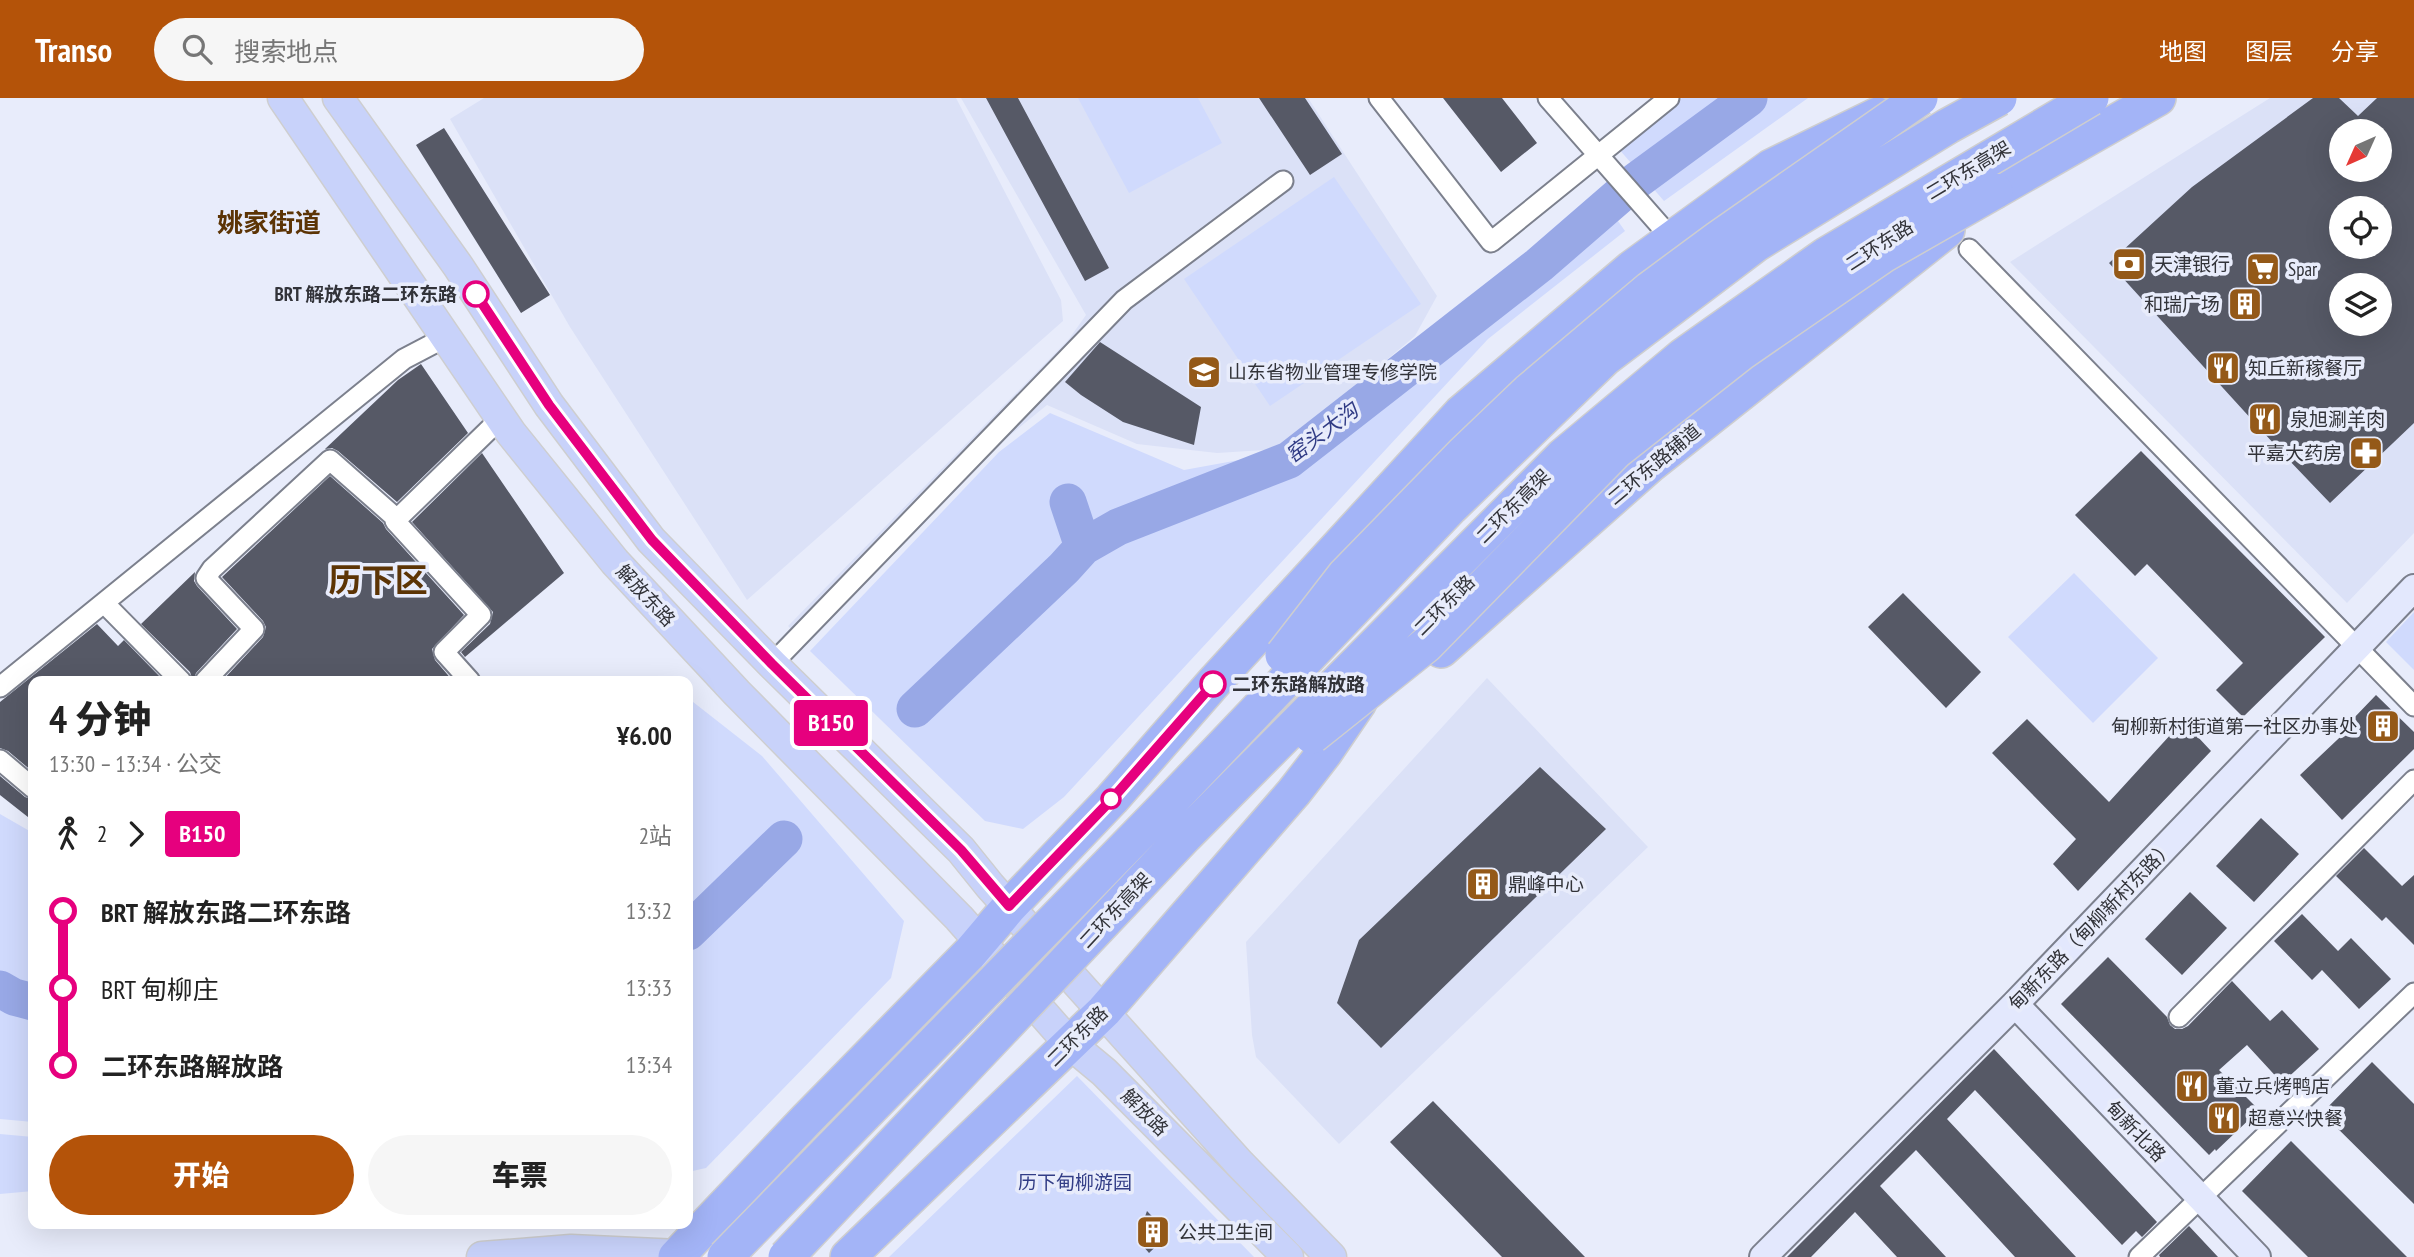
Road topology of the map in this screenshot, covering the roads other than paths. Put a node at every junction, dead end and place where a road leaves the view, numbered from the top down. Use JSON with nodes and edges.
{"nodes":[{"id":1,"x":283,"y":98,"type":"edge"},
{"id":2,"x":338,"y":98,"type":"edge"},
{"id":3,"x":1379,"y":98,"type":"edge"},
{"id":4,"x":1548,"y":98,"type":"edge"},
{"id":5,"x":1670,"y":98,"type":"edge"},
{"id":6,"x":1912,"y":98,"type":"edge"},
{"id":7,"x":1920,"y":98,"type":"edge"},
{"id":8,"x":1928,"y":98,"type":"edge"},
{"id":9,"x":1999,"y":98,"type":"edge"},
{"id":10,"x":2091,"y":98,"type":"edge"},
{"id":11,"x":2158,"y":98,"type":"edge"},
{"id":12,"x":1598,"y":157,"type":"junction"},
{"id":13,"x":1283,"y":181,"type":"dead end"},
{"id":14,"x":1995,"y":191,"type":"junction"},
{"id":15,"x":1665,"y":231,"type":"junction"},
{"id":16,"x":1969,"y":249,"type":"dead end"},
{"id":17,"x":446,"y":337,"type":"junction"},
{"id":18,"x":502,"y":418,"type":"junction"},
{"id":19,"x":397,"y":519,"type":"junction"},
{"id":20,"x":2414,"y":589,"type":"edge"},
{"id":21,"x":1292,"y":600,"type":"junction"},
{"id":22,"x":104,"y":603,"type":"junction"},
{"id":23,"x":2358,"y":648,"type":"junction"},
{"id":24,"x":772,"y":664,"type":"junction"},
{"id":25,"x":176,"y":676,"type":"edge"},
{"id":26,"x":210,"y":676,"type":"edge"},
{"id":27,"x":466,"y":676,"type":"edge"},
{"id":28,"x":0,"y":687,"type":"edge"},
{"id":29,"x":2414,"y":706,"type":"edge"},
{"id":30,"x":1325,"y":752,"type":"junction"},
{"id":31,"x":0,"y":760,"type":"edge"},
{"id":32,"x":2414,"y":780,"type":"edge"},
{"id":33,"x":28,"y":784,"type":"edge"},
{"id":34,"x":1162,"y":810,"type":"junction"},
{"id":35,"x":1185,"y":836,"type":"junction"},
{"id":36,"x":1009,"y":906,"type":"junction"},
{"id":37,"x":979,"y":942,"type":"junction"},
{"id":38,"x":2414,"y":993,"type":"edge"},
{"id":39,"x":2015,"y":1004,"type":"junction"},
{"id":40,"x":1104,"y":1011,"type":"junction"},
{"id":41,"x":2179,"y":1017,"type":"dead end"},
{"id":42,"x":1069,"y":1043,"type":"junction"},
{"id":43,"x":1239,"y":1163,"type":"junction"},
{"id":44,"x":1217,"y":1185,"type":"junction"},
{"id":45,"x":2200,"y":1197,"type":"junction"},
{"id":46,"x":679,"y":1256,"type":"edge"},
{"id":47,"x":482,"y":1257,"type":"edge"},
{"id":48,"x":725,"y":1257,"type":"edge"},
{"id":49,"x":786,"y":1257,"type":"edge"},
{"id":50,"x":848,"y":1257,"type":"edge"},
{"id":51,"x":1288,"y":1257,"type":"edge"},
{"id":52,"x":1331,"y":1257,"type":"edge"},
{"id":53,"x":1763,"y":1257,"type":"edge"},
{"id":54,"x":2139,"y":1257,"type":"edge"},
{"id":55,"x":2258,"y":1257,"type":"edge"}],
"edges":[{"from":1,"to":17,"type":"main road","name":"解放东路"},
{"from":2,"to":24,"type":"main road"},
{"from":3,"to":12,"type":"street"},
{"from":4,"to":12,"type":"street"},
{"from":5,"to":12,"type":"street"},
{"from":6,"to":15,"type":"highway"},
{"from":7,"to":34,"type":"highway","bridge":true},
{"from":8,"to":21,"type":"highway"},
{"from":9,"to":34,"type":"highway","name":"二环东高架","bridge":true},
{"from":10,"to":35,"type":"highway","name":"二环东高架","bridge":true},
{"from":11,"to":14,"type":"highway","name":"二环东路"},
{"from":12,"to":15,"type":"street"},
{"from":13,"to":24,"type":"street"},
{"from":14,"to":30,"type":"highway","name":"二环东路辅道"},
{"from":14,"to":30,"type":"highway","name":"二环东路"},
{"from":14,"to":35,"type":"highway","bridge":true},
{"from":15,"to":21,"type":"highway"},
{"from":16,"to":23,"type":"street"},
{"from":17,"to":18,"type":"main road","name":"解放东路"},
{"from":17,"to":22,"type":"street"},
{"from":18,"to":19,"type":"street"},
{"from":18,"to":37,"type":"main road","name":"解放东路"},
{"from":19,"to":26,"type":"street"},
{"from":19,"to":27,"type":"street"},
{"from":20,"to":23,"type":"street","name":"甸新东路（甸柳新村东路）"},
{"from":21,"to":36,"type":"highway"},
{"from":22,"to":25,"type":"street"},
{"from":22,"to":28,"type":"street"},
{"from":23,"to":29,"type":"street"},
{"from":23,"to":39,"type":"street","name":"甸新东路（甸柳新村东路）"},
{"from":24,"to":36,"type":"main road"},
{"from":30,"to":40,"type":"highway","name":"二环东路"},
{"from":31,"to":33,"type":"street"},
{"from":32,"to":41,"type":"street"},
{"from":34,"to":48,"type":"highway","name":"二环东高架","bridge":true},
{"from":35,"to":49,"type":"highway","name":"二环东高架","bridge":true},
{"from":36,"to":37,"type":"highway"},
{"from":36,"to":40,"type":"main road"},
{"from":37,"to":42,"type":"main road","name":"解放东路"},
{"from":37,"to":46,"type":"highway"},
{"from":38,"to":45,"type":"street"},
{"from":39,"to":45,"type":"street","name":"甸新北路"},
{"from":39,"to":53,"type":"street","name":"甸新东路（甸柳新村东路）"},
{"from":40,"to":42,"type":"highway","name":"二环东路"},
{"from":40,"to":43,"type":"main road","name":"解放路"},
{"from":42,"to":44,"type":"main road","name":"解放路"},
{"from":42,"to":50,"type":"highway","name":"二环东路"},
{"from":43,"to":44,"type":"main road"},
{"from":43,"to":52,"type":"main road","name":"解放路"},
{"from":44,"to":51,"type":"main road","name":"解放路"},
{"from":45,"to":54,"type":"street"},
{"from":45,"to":55,"type":"street","name":"甸新北路"},
{"from":46,"to":47,"type":"main road"}]}
